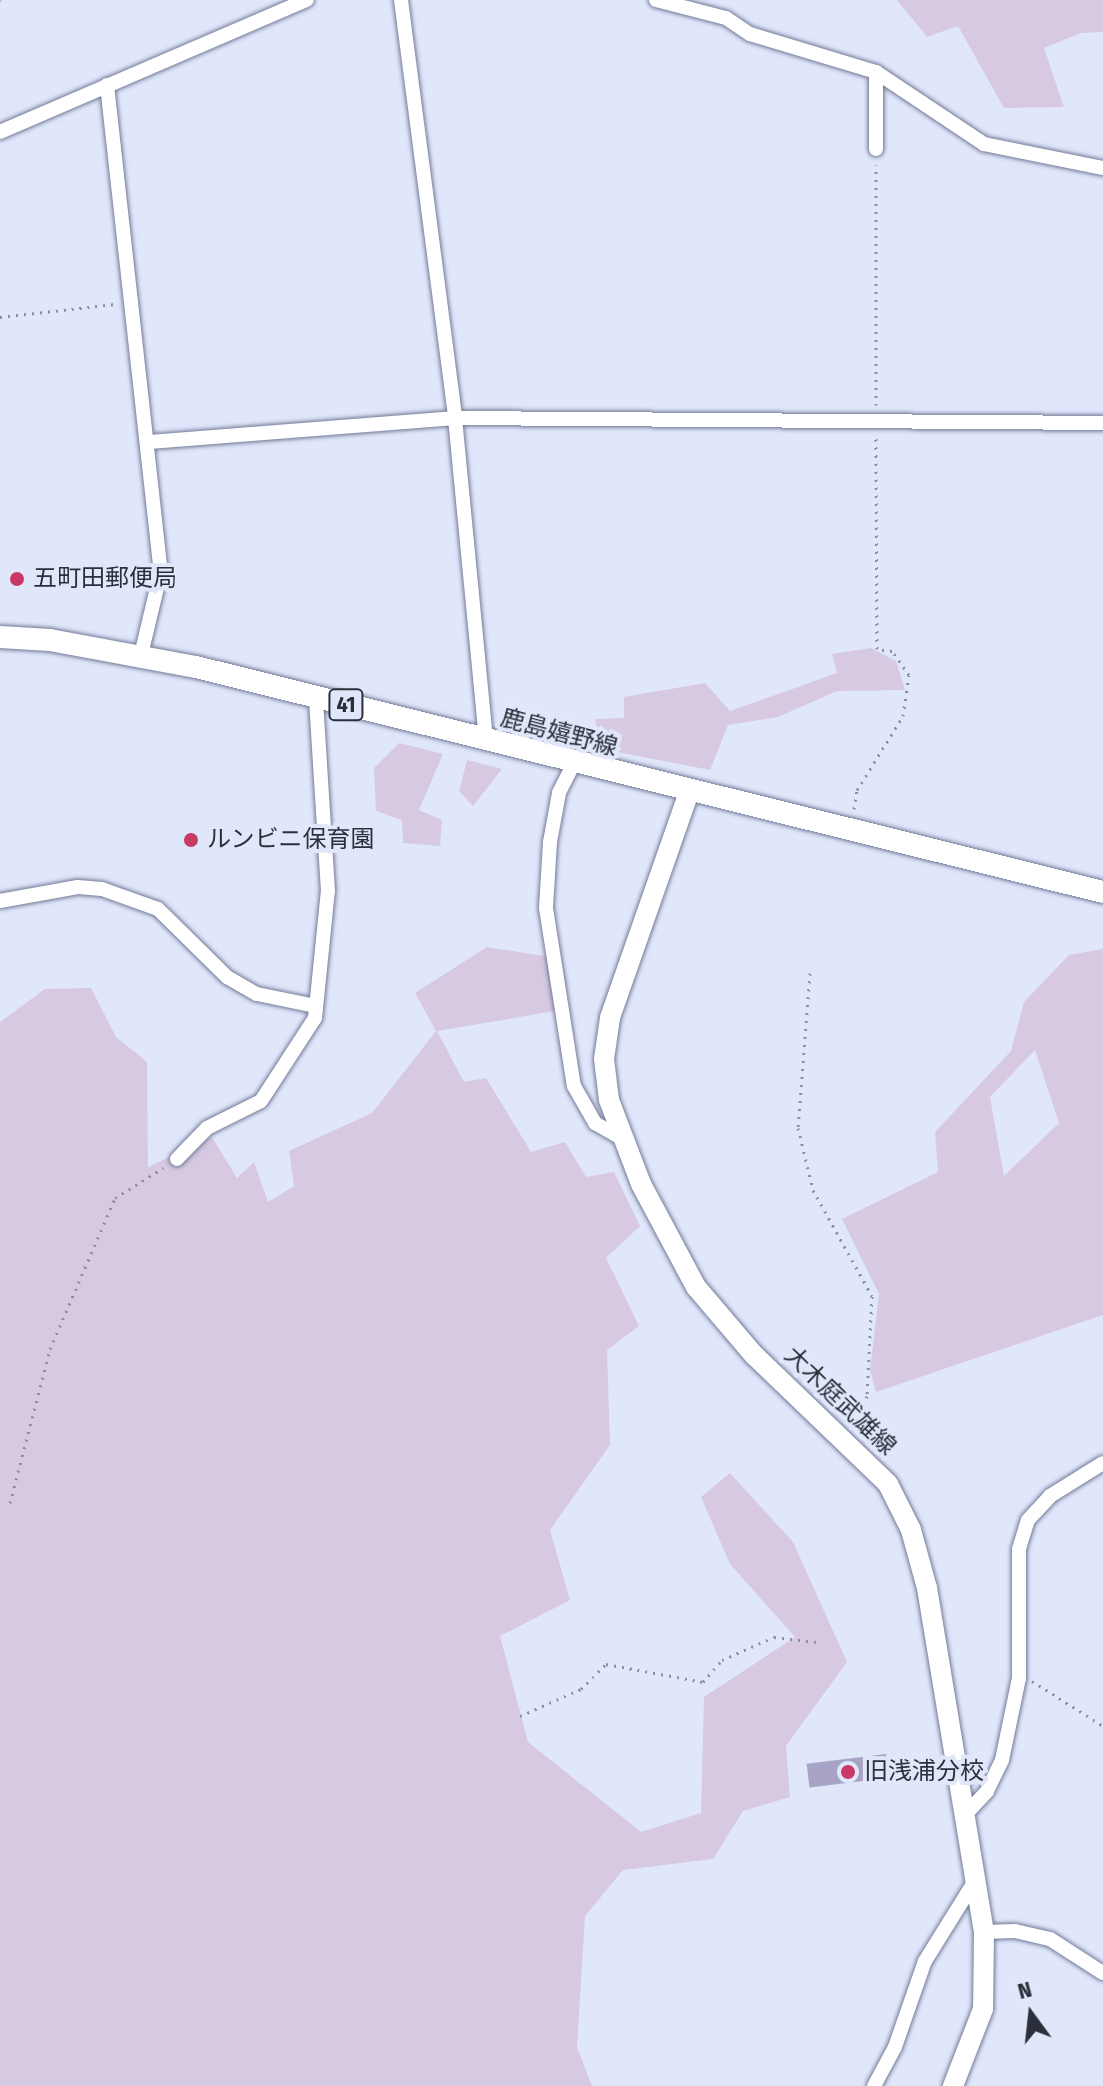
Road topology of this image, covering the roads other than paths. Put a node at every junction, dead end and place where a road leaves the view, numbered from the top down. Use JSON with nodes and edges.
{"nodes":[{"id":1,"x":307,"y":0,"type":"edge"},
{"id":2,"x":401,"y":0,"type":"edge"},
{"id":3,"x":656,"y":0,"type":"edge"},
{"id":4,"x":876,"y":72,"type":"junction"},
{"id":5,"x":107,"y":85,"type":"junction"},
{"id":6,"x":0,"y":132,"type":"edge"},
{"id":7,"x":876,"y":149,"type":"road end"},
{"id":8,"x":1103,"y":168,"type":"edge"},
{"id":9,"x":455,"y":418,"type":"junction"},
{"id":10,"x":1103,"y":423,"type":"edge"},
{"id":11,"x":150,"y":442,"type":"junction"},
{"id":12,"x":0,"y":637,"type":"edge"},
{"id":13,"x":141,"y":655,"type":"junction"},
{"id":14,"x":316,"y":698,"type":"junction"},
{"id":15,"x":486,"y":741,"type":"junction"},
{"id":16,"x":573,"y":765,"type":"junction"},
{"id":17,"x":689,"y":792,"type":"junction"},
{"id":18,"x":1103,"y":892,"type":"edge"},
{"id":19,"x":0,"y":901,"type":"edge"},
{"id":20,"x":315,"y":1006,"type":"junction"},
{"id":21,"x":619,"y":1137,"type":"junction"},
{"id":22,"x":177,"y":1159,"type":"road end"},
{"id":23,"x":1103,"y":1463,"type":"edge"},
{"id":24,"x":964,"y":1816,"type":"junction"},
{"id":25,"x":976,"y":1879,"type":"junction"},
{"id":26,"x":984,"y":1932,"type":"junction"},
{"id":27,"x":1103,"y":1973,"type":"edge"},
{"id":28,"x":874,"y":2086,"type":"edge"},
{"id":29,"x":953,"y":2086,"type":"edge"}],
"edges":[{"from":1,"to":5,"type":"street"},
{"from":2,"to":9,"type":"street"},
{"from":3,"to":4,"type":"street"},
{"from":4,"to":7,"type":"street"},
{"from":4,"to":8,"type":"street"},
{"from":5,"to":6,"type":"street"},
{"from":5,"to":11,"type":"street"},
{"from":9,"to":10,"type":"street"},
{"from":9,"to":11,"type":"street"},
{"from":9,"to":15,"type":"street"},
{"from":11,"to":13,"type":"street"},
{"from":12,"to":13,"type":"main road","name":"鹿島嬉野線","number":"41"},
{"from":13,"to":14,"type":"main road","name":"鹿島嬉野線","number":"41"},
{"from":14,"to":15,"type":"main road","name":"鹿島嬉野線","number":"41"},
{"from":14,"to":20,"type":"street"},
{"from":15,"to":16,"type":"main road","name":"鹿島嬉野線","number":"41"},
{"from":16,"to":17,"type":"main road","name":"鹿島嬉野線","number":"41"},
{"from":16,"to":21,"type":"street"},
{"from":17,"to":18,"type":"main road","name":"鹿島嬉野線","number":"41"},
{"from":17,"to":21,"type":"main road","name":"大木庭武雄線"},
{"from":19,"to":20,"type":"street"},
{"from":20,"to":22,"type":"street"},
{"from":21,"to":24,"type":"main road","name":"大木庭武雄線"},
{"from":23,"to":24,"type":"street"},
{"from":24,"to":25,"type":"main road","name":"大木庭武雄線"},
{"from":25,"to":26,"type":"main road","name":"大木庭武雄線"},
{"from":25,"to":28,"type":"street"},
{"from":26,"to":27,"type":"street"},
{"from":26,"to":29,"type":"main road","name":"大木庭武雄線"}]}
